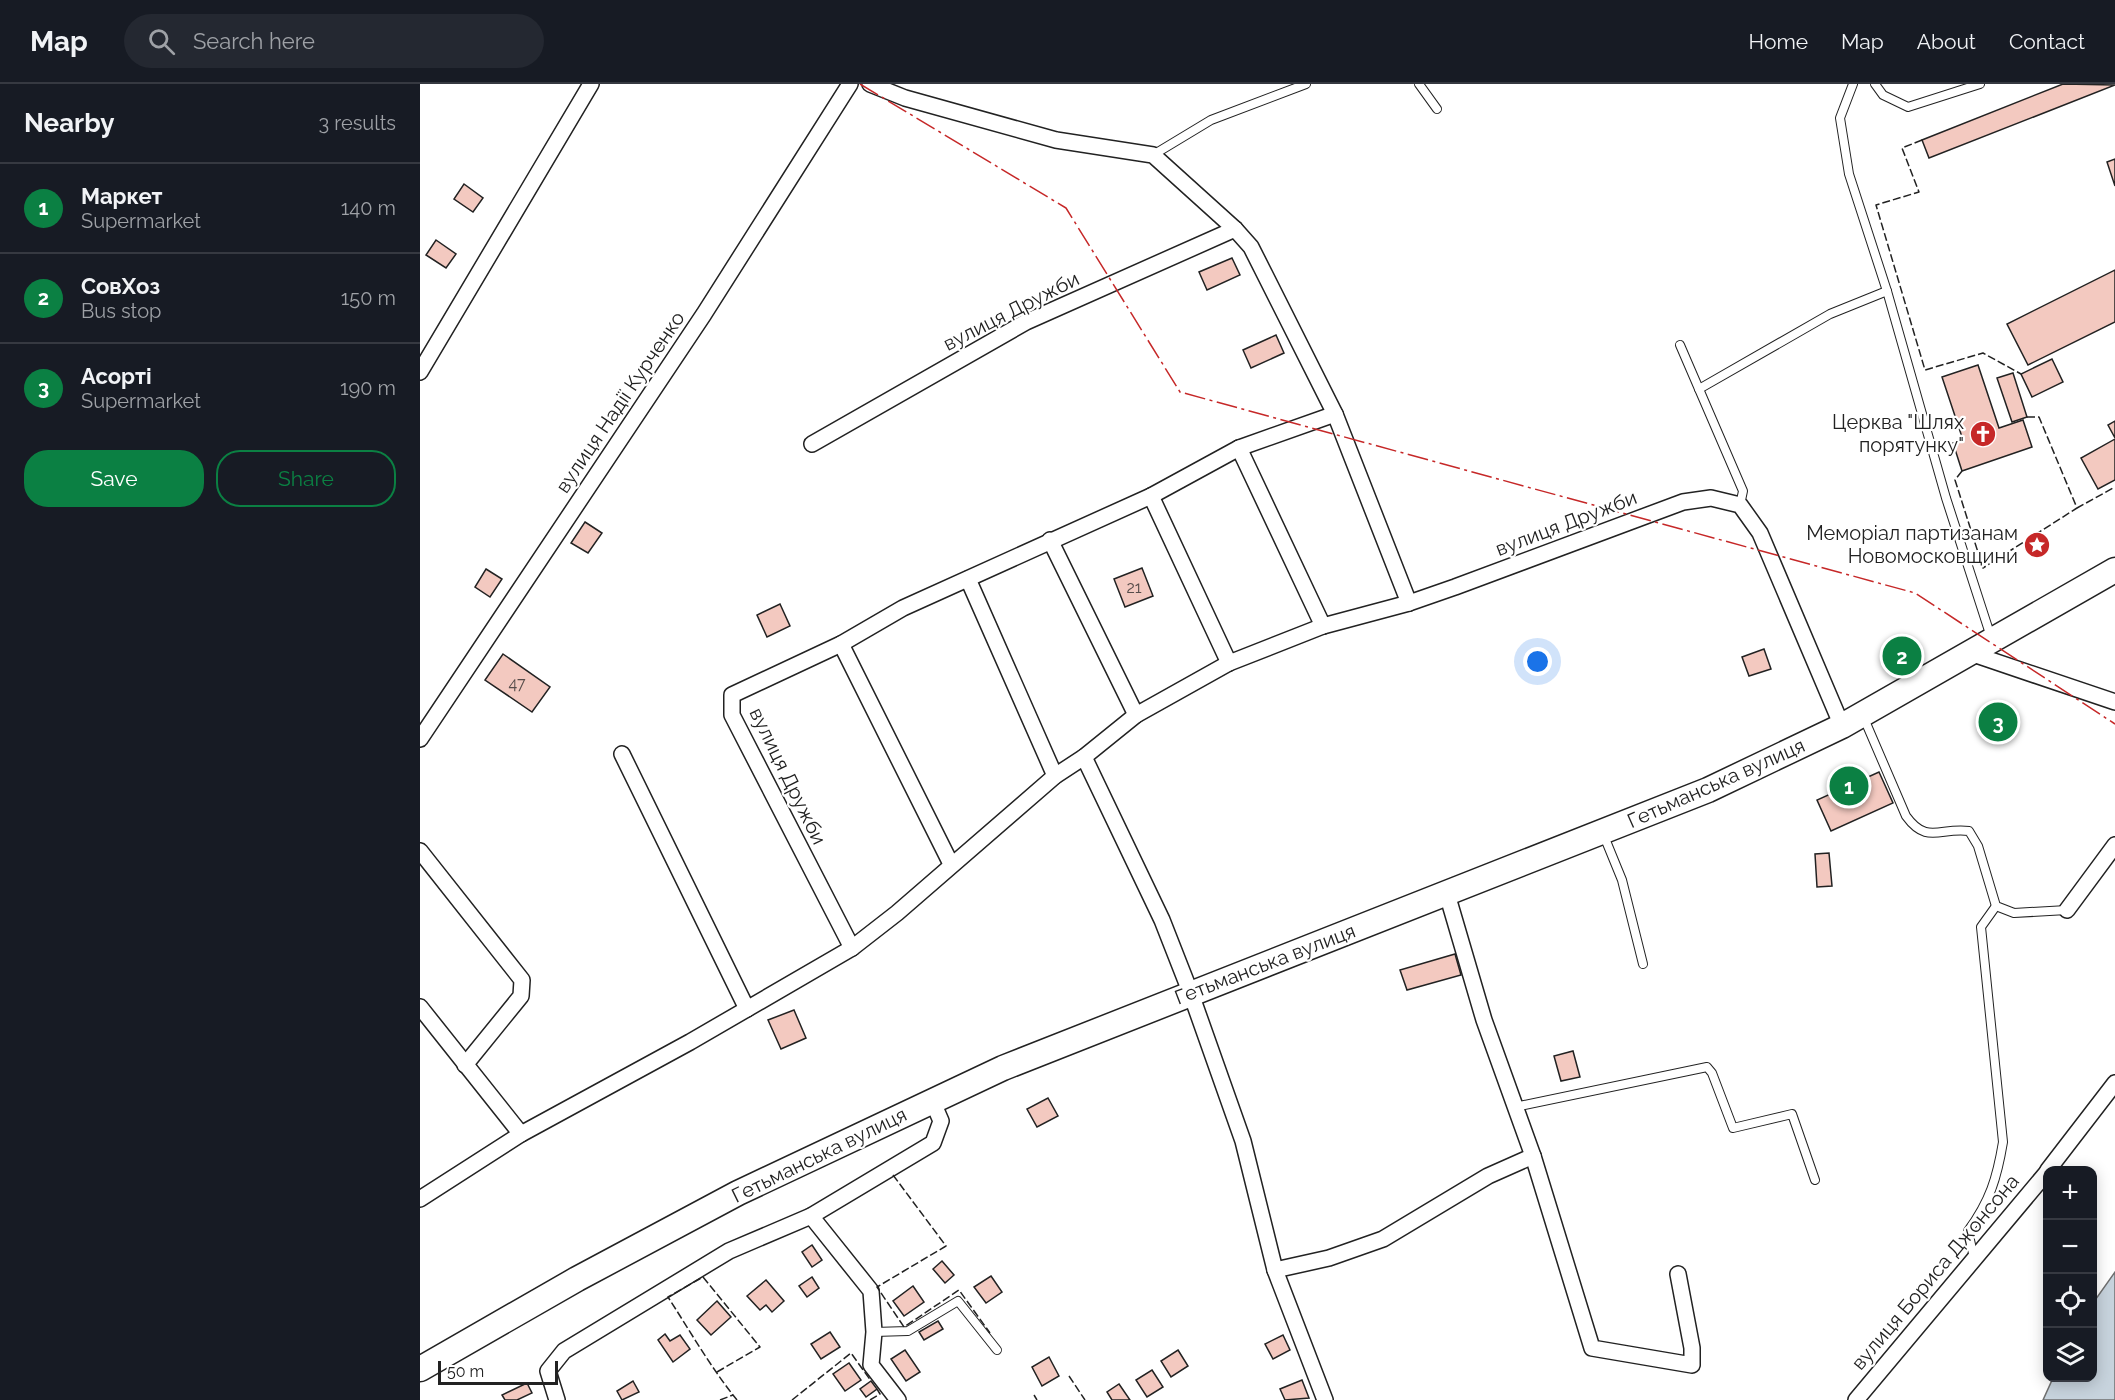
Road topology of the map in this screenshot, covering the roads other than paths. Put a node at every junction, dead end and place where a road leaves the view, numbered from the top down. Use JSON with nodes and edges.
{"nodes":[{"id":1,"x":591,"y":84,"type":"edge"},
{"id":2,"x":850,"y":84,"type":"edge"},
{"id":3,"x":870,"y":84,"type":"edge"},
{"id":4,"x":1306,"y":84,"type":"edge"},
{"id":5,"x":1419,"y":84,"type":"edge"},
{"id":6,"x":1853,"y":84,"type":"edge"},
{"id":7,"x":1875,"y":84,"type":"edge"},
{"id":8,"x":1980,"y":84,"type":"edge"},
{"id":9,"x":1437,"y":109,"type":"dead end"},
{"id":10,"x":1153,"y":155,"type":"junction"},
{"id":11,"x":1235,"y":229,"type":"junction"},
{"id":12,"x":1887,"y":291,"type":"junction"},
{"id":13,"x":1680,"y":345,"type":"dead end"},
{"id":14,"x":420,"y":371,"type":"edge"},
{"id":15,"x":1699,"y":388,"type":"junction"},
{"id":16,"x":1335,"y":414,"type":"junction"},
{"id":17,"x":812,"y":444,"type":"dead end"},
{"id":18,"x":1239,"y":448,"type":"junction"},
{"id":19,"x":1151,"y":496,"type":"junction"},
{"id":20,"x":1740,"y":505,"type":"junction"},
{"id":21,"x":1050,"y":540,"type":"junction"},
{"id":22,"x":2115,"y":570,"type":"edge"},
{"id":23,"x":968,"y":579,"type":"junction"},
{"id":24,"x":1409,"y":603,"type":"junction"},
{"id":25,"x":1323,"y":626,"type":"junction"},
{"id":26,"x":1992,"y":640,"type":"junction"},
{"id":27,"x":841,"y":644,"type":"junction"},
{"id":28,"x":1970,"y":653,"type":"junction"},
{"id":29,"x":1229,"y":663,"type":"junction"},
{"id":30,"x":2115,"y":702,"type":"edge"},
{"id":31,"x":1136,"y":715,"type":"junction"},
{"id":32,"x":1852,"y":720,"type":"junction"},
{"id":33,"x":420,"y":739,"type":"edge"},
{"id":34,"x":622,"y":754,"type":"dead end"},
{"id":35,"x":1084,"y":757,"type":"junction"},
{"id":36,"x":1055,"y":776,"type":"junction"},
{"id":37,"x":1603,"y":831,"type":"junction"},
{"id":38,"x":2115,"y":845,"type":"edge"},
{"id":39,"x":420,"y":851,"type":"edge"},
{"id":40,"x":951,"y":864,"type":"junction"},
{"id":41,"x":1447,"y":894,"type":"junction"},
{"id":42,"x":1996,"y":906,"type":"junction"},
{"id":43,"x":2067,"y":910,"type":"joint"},
{"id":44,"x":852,"y":948,"type":"junction"},
{"id":45,"x":1643,"y":964,"type":"dead end"},
{"id":46,"x":1191,"y":994,"type":"junction"},
{"id":47,"x":420,"y":1007,"type":"edge"},
{"id":48,"x":747,"y":1009,"type":"junction"},
{"id":49,"x":465,"y":1065,"type":"junction"},
{"id":50,"x":2115,"y":1083,"type":"edge"},
{"id":51,"x":932,"y":1100,"type":"junction"},
{"id":52,"x":1515,"y":1107,"type":"junction"},
{"id":53,"x":521,"y":1134,"type":"junction"},
{"id":54,"x":1533,"y":1156,"type":"junction"},
{"id":55,"x":2052,"y":1166,"type":"edge"},
{"id":56,"x":2043,"y":1177,"type":"edge"},
{"id":57,"x":1815,"y":1180,"type":"dead end"},
{"id":58,"x":420,"y":1199,"type":"edge"},
{"id":59,"x":811,"y":1216,"type":"junction"},
{"id":60,"x":1974,"y":1258,"type":"junction"},
{"id":61,"x":1275,"y":1270,"type":"junction"},
{"id":62,"x":1678,"y":1274,"type":"dead end"},
{"id":63,"x":874,"y":1332,"type":"junction"},
{"id":64,"x":997,"y":1350,"type":"dead end"},
{"id":65,"x":420,"y":1369,"type":"edge"},
{"id":66,"x":557,"y":1400,"type":"edge"},
{"id":67,"x":898,"y":1400,"type":"edge"},
{"id":68,"x":1325,"y":1400,"type":"edge"},
{"id":69,"x":1856,"y":1400,"type":"edge"}],
"edges":[{"from":1,"to":14,"type":"street"},
{"from":2,"to":33,"type":"street","name":"вулиця Надії Курченко"},
{"from":3,"to":10,"type":"street"},
{"from":4,"to":10,"type":"lane"},
{"from":5,"to":9,"type":"lane"},
{"from":6,"to":12,"type":"lane"},
{"from":7,"to":8,"type":"lane"},
{"from":10,"to":11,"type":"street"},
{"from":11,"to":16,"type":"street"},
{"from":11,"to":17,"type":"street","name":"вулиця Дружби"},
{"from":12,"to":15,"type":"lane"},
{"from":12,"to":26,"type":"lane"},
{"from":13,"to":15,"type":"lane"},
{"from":15,"to":20,"type":"lane"},
{"from":16,"to":18,"type":"street","name":"вулиця Дружби"},
{"from":16,"to":24,"type":"street"},
{"from":18,"to":19,"type":"street","name":"вулиця Дружби"},
{"from":18,"to":25,"type":"street"},
{"from":19,"to":21,"type":"street","name":"вулиця Дружби"},
{"from":19,"to":29,"type":"street"},
{"from":20,"to":24,"type":"street","name":"вулиця Дружби"},
{"from":20,"to":32,"type":"street"},
{"from":21,"to":23,"type":"street","name":"вулиця Дружби"},
{"from":21,"to":31,"type":"street"},
{"from":22,"to":26,"type":"highway","name":"Гетьманська вулиця"},
{"from":23,"to":27,"type":"street","name":"вулиця Дружби"},
{"from":23,"to":36,"type":"street"},
{"from":24,"to":25,"type":"street","name":"вулиця Дружби"},
{"from":25,"to":29,"type":"street","name":"вулиця Дружби"},
{"from":26,"to":28,"type":"highway","name":"Гетьманська вулиця"},
{"from":27,"to":40,"type":"street"},
{"from":27,"to":44,"type":"street","name":"вулиця Дружби"},
{"from":28,"to":30,"type":"street"},
{"from":28,"to":32,"type":"highway","name":"Гетьманська вулиця"},
{"from":29,"to":31,"type":"street","name":"вулиця Дружби"},
{"from":31,"to":35,"type":"street","name":"вулиця Дружби"},
{"from":32,"to":37,"type":"highway","name":"Гетьманська вулиця"},
{"from":32,"to":42,"type":"lane"},
{"from":34,"to":48,"type":"street"},
{"from":35,"to":36,"type":"street","name":"вулиця Дружби"},
{"from":35,"to":46,"type":"street"},
{"from":36,"to":40,"type":"street","name":"вулиця Дружби"},
{"from":37,"to":41,"type":"highway","name":"Гетьманська вулиця"},
{"from":37,"to":45,"type":"lane"},
{"from":38,"to":43,"type":"street"},
{"from":39,"to":49,"type":"street"},
{"from":40,"to":44,"type":"street","name":"вулиця Дружби"},
{"from":41,"to":46,"type":"highway","name":"Гетьманська вулиця"},
{"from":41,"to":52,"type":"street"},
{"from":42,"to":43,"type":"lane"},
{"from":42,"to":60,"type":"lane"},
{"from":44,"to":48,"type":"street","name":"вулиця Дружби"},
{"from":46,"to":51,"type":"highway","name":"Гетьманська вулиця"},
{"from":46,"to":61,"type":"street"},
{"from":47,"to":49,"type":"street"},
{"from":48,"to":53,"type":"street","name":"вулиця Дружби"},
{"from":49,"to":53,"type":"street"},
{"from":50,"to":55,"type":"street","name":"вулиця Бориса Джонсона"},
{"from":51,"to":59,"type":"street"},
{"from":51,"to":65,"type":"highway","name":"Гетьманська вулиця"},
{"from":52,"to":54,"type":"street"},
{"from":52,"to":57,"type":"lane"},
{"from":53,"to":58,"type":"street","name":"вулиця Дружби"},
{"from":54,"to":61,"type":"street"},
{"from":54,"to":62,"type":"street"},
{"from":56,"to":60,"type":"street","name":"вулиця Бориса Джонсона"},
{"from":59,"to":63,"type":"street"},
{"from":59,"to":66,"type":"street"},
{"from":60,"to":69,"type":"street","name":"вулиця Бориса Джонсона"},
{"from":61,"to":68,"type":"street"},
{"from":63,"to":64,"type":"lane"},
{"from":63,"to":67,"type":"street"}]}
